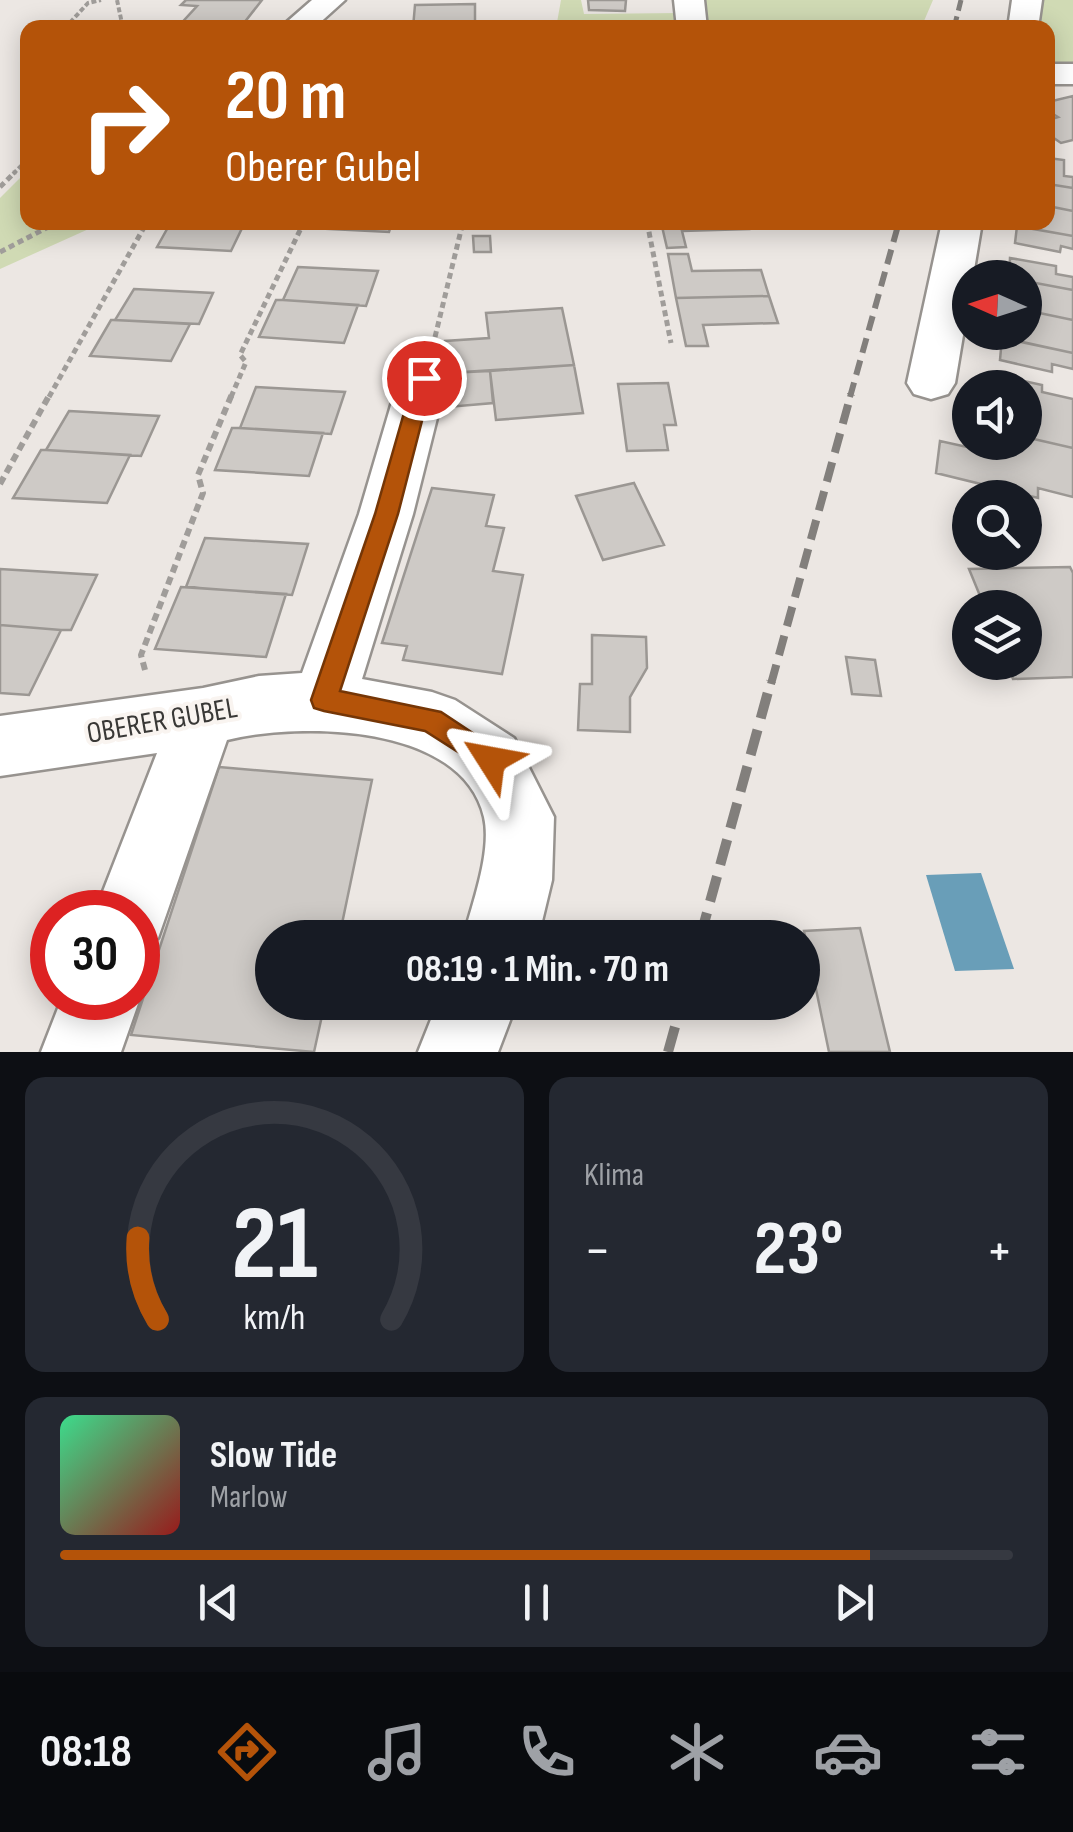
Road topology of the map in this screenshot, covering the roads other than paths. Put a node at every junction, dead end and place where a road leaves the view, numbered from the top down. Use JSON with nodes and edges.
{"nodes":[{"id":1,"x":330,"y":0,"type":"edge"},
{"id":2,"x":305,"y":20,"type":"edge"},
{"id":3,"x":960,"y":230,"type":"edge"},
{"id":4,"x":424,"y":378,"type":"road end"},
{"id":5,"x":931,"y":383,"type":"dead end"},
{"id":6,"x":324,"y":700,"type":"junction"},
{"id":7,"x":182,"y":720,"type":"junction"},
{"id":8,"x":0,"y":746,"type":"edge"},
{"id":9,"x":138,"y":890,"type":"edge"},
{"id":10,"x":505,"y":920,"type":"edge"},
{"id":11,"x":93,"y":1020,"type":"edge"},
{"id":12,"x":471,"y":1020,"type":"edge"},
{"id":13,"x":81,"y":1052,"type":"edge"},
{"id":14,"x":458,"y":1052,"type":"edge"}],
"edges":[{"from":1,"to":2,"type":"street"},
{"from":3,"to":5,"type":"street"},
{"from":4,"to":6,"type":"street"},
{"from":6,"to":7,"type":"street","name":"OBERER GUBEL"},
{"from":6,"to":10,"type":"street","name":"OBERER GUBEL"},
{"from":7,"to":8,"type":"street","name":"OBERER GUBEL"},
{"from":7,"to":9,"type":"street"},
{"from":11,"to":13,"type":"street"},
{"from":12,"to":14,"type":"street"}]}
